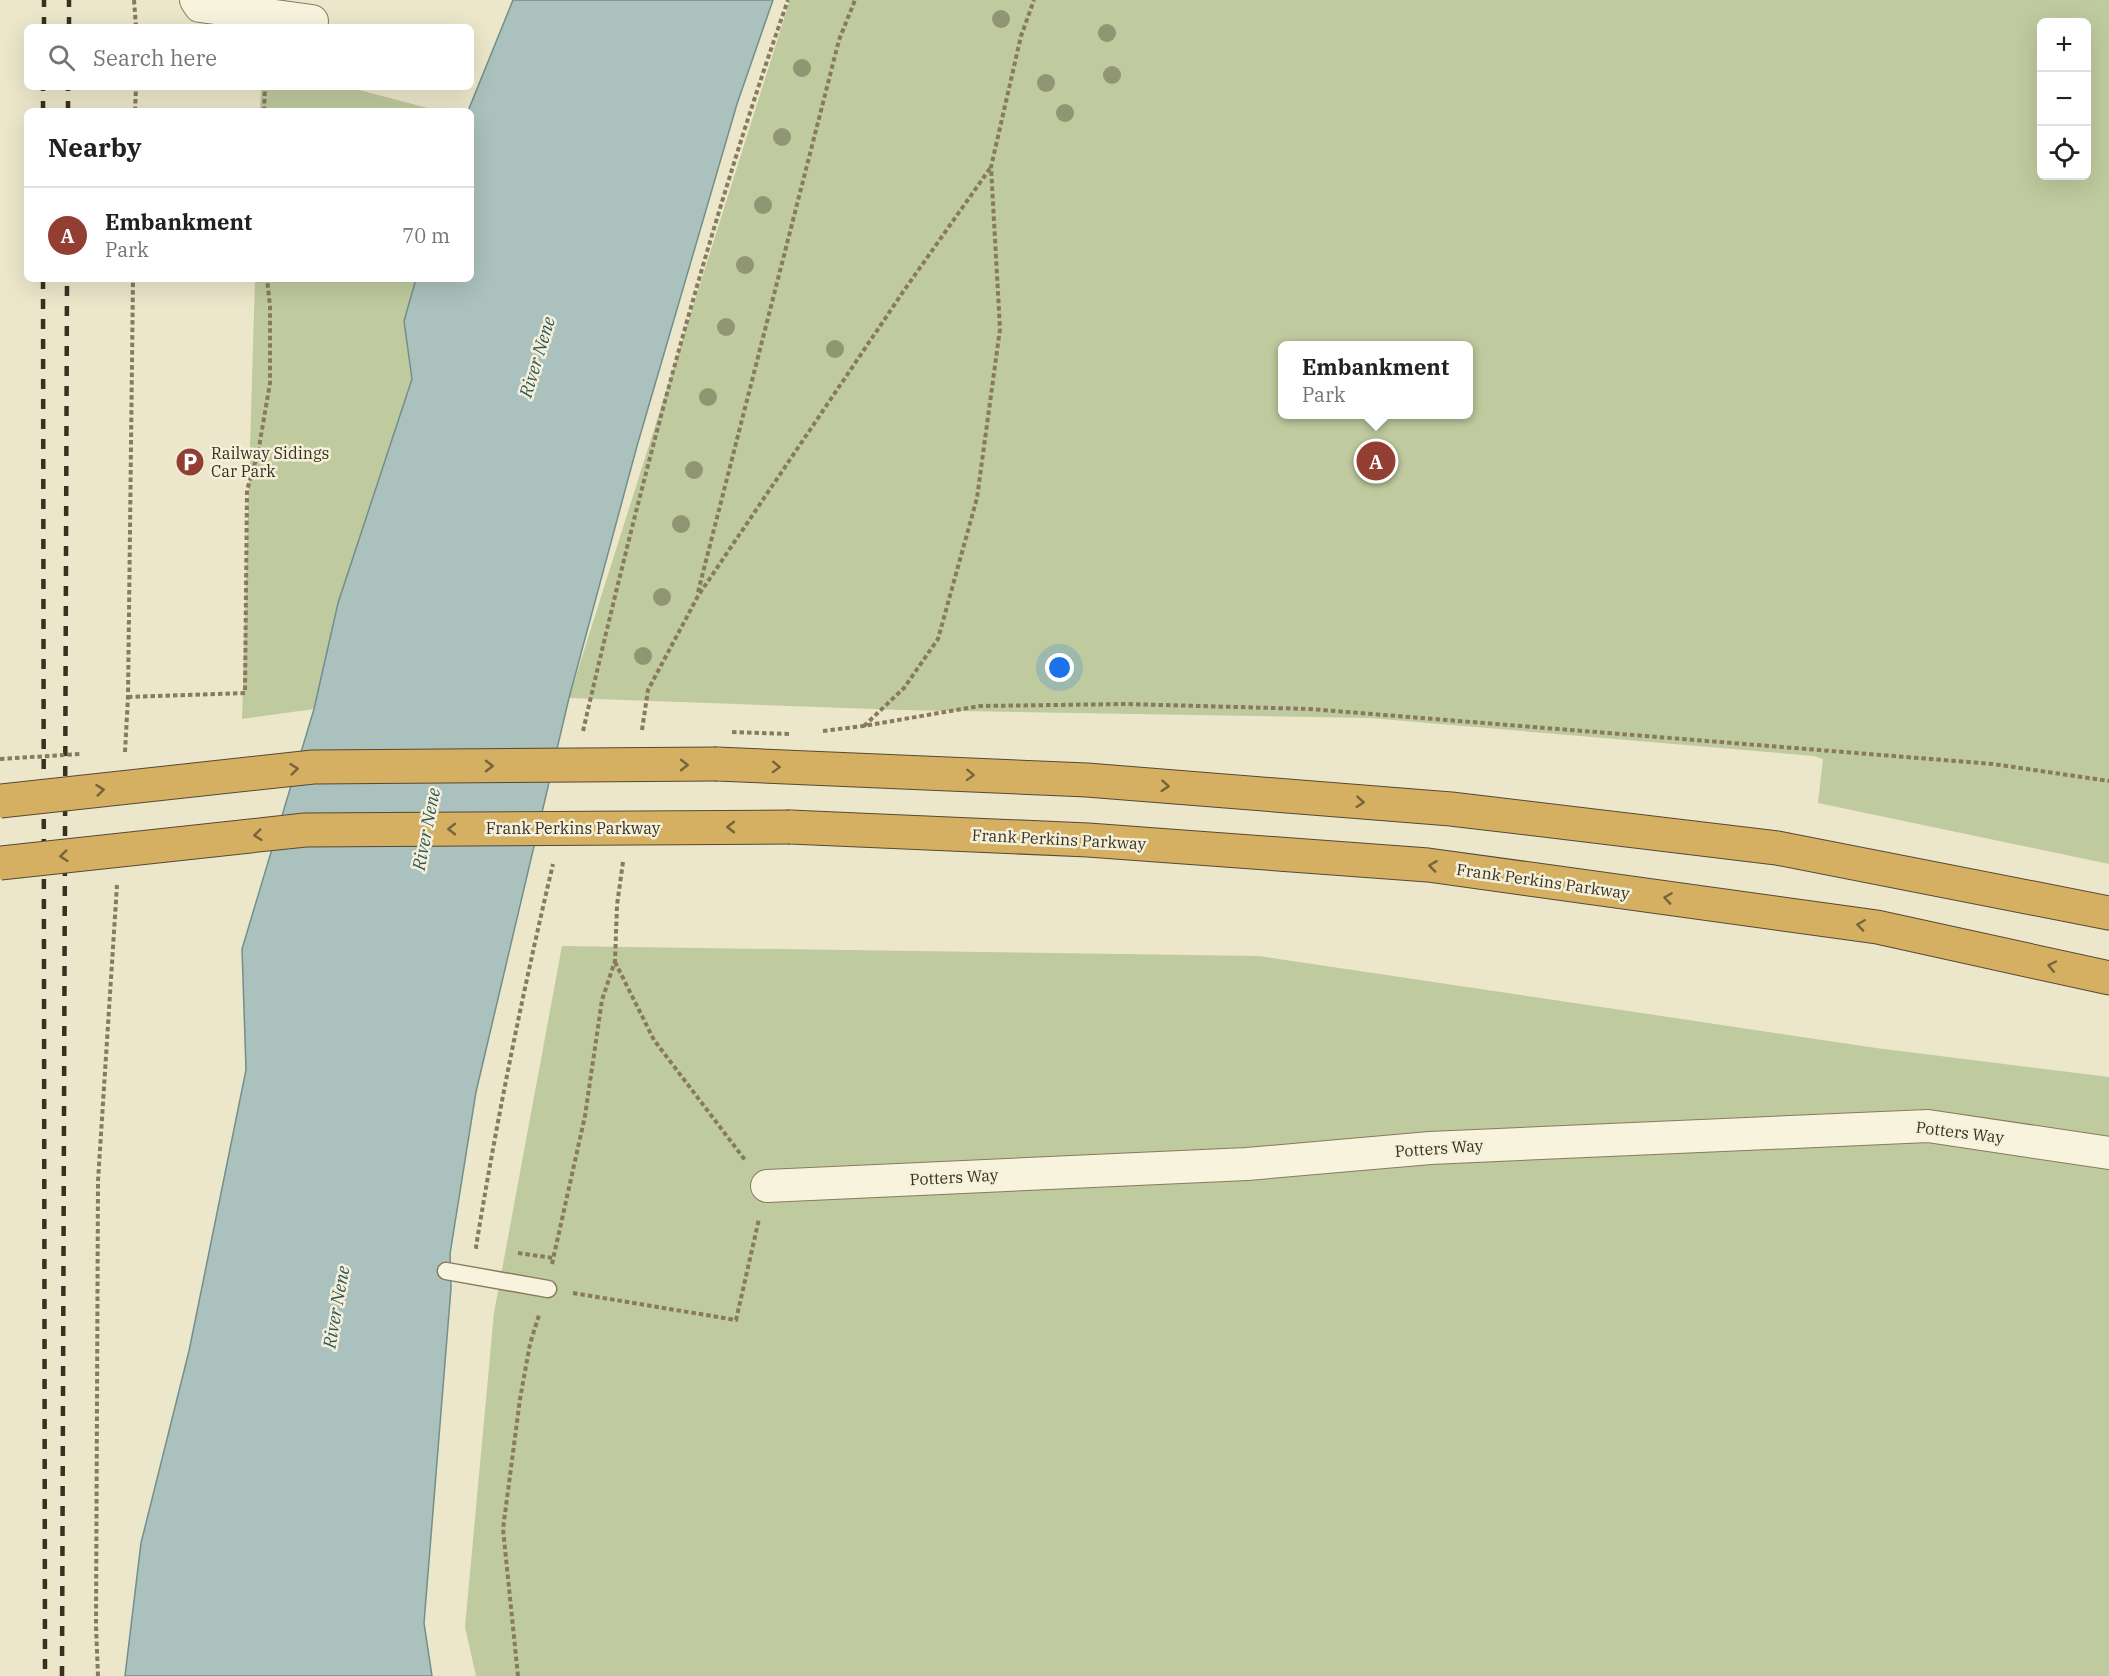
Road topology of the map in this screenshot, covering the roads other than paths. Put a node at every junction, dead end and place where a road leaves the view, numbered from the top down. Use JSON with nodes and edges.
{"nodes":[{"id":1,"x":198,"y":11,"type":"edge"},
{"id":2,"x":312,"y":21,"type":"dead end"},
{"id":3,"x":0,"y":801,"type":"edge"},
{"id":4,"x":0,"y":862,"type":"edge"},
{"id":5,"x":2109,"y":913,"type":"edge"},
{"id":6,"x":2109,"y":978,"type":"edge"},
{"id":7,"x":2109,"y":1153,"type":"edge"},
{"id":8,"x":767,"y":1186,"type":"road end"},
{"id":9,"x":446,"y":1271,"type":"dead end"},
{"id":10,"x":548,"y":1289,"type":"road end"}],
"edges":[{"from":1,"to":2,"type":"street"},
{"from":3,"to":5,"type":"highway","one_way":true,"bridge":true},
{"from":6,"to":4,"type":"highway","name":"Frank Perkins Parkway","one_way":true,"bridge":true},
{"from":7,"to":8,"type":"street","name":"Potters Way"},
{"from":9,"to":10,"type":"lane"}]}
